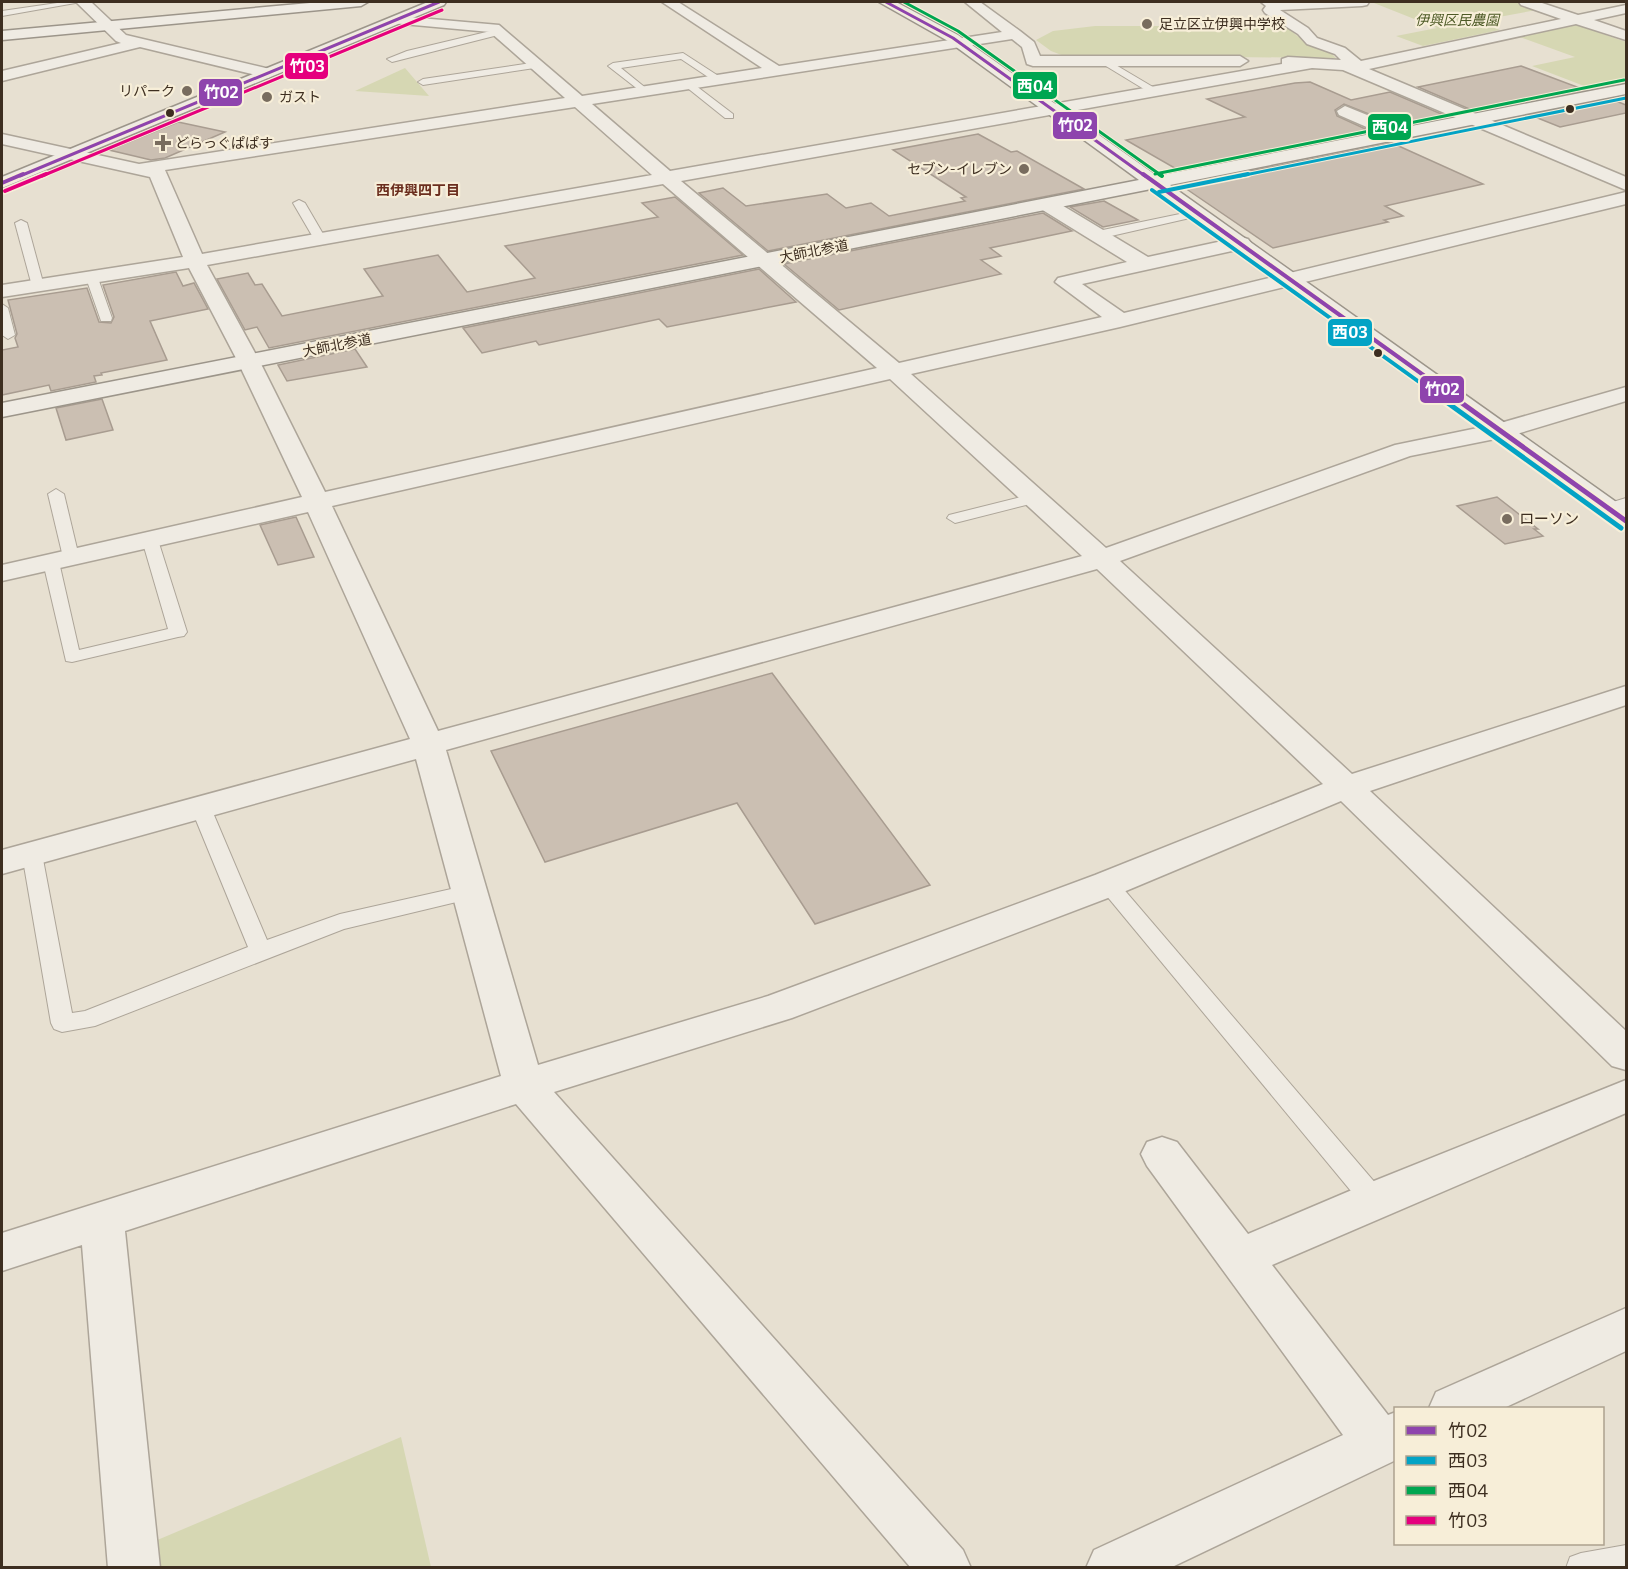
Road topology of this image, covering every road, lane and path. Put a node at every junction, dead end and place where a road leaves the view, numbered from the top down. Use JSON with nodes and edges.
{"nodes":[{"id":1,"x":77,"y":2,"type":"edge"},
{"id":2,"x":83,"y":2,"type":"edge"},
{"id":3,"x":361,"y":2,"type":"edge"},
{"id":4,"x":439,"y":2,"type":"edge"},
{"id":5,"x":669,"y":2,"type":"edge"},
{"id":6,"x":886,"y":2,"type":"edge"},
{"id":7,"x":972,"y":2,"type":"edge"},
{"id":8,"x":1362,"y":2,"type":"edge"},
{"id":9,"x":1526,"y":2,"type":"edge"},
{"id":10,"x":328,"y":3,"type":"edge"},
{"id":11,"x":1272,"y":4,"type":"edge"},
{"id":12,"x":1626,"y":9,"type":"edge"},
{"id":13,"x":2,"y":14,"type":"edge"},
{"id":14,"x":1579,"y":19,"type":"junction"},
{"id":15,"x":397,"y":20,"type":"junction"},
{"id":16,"x":109,"y":26,"type":"junction"},
{"id":17,"x":499,"y":32,"type":"junction"},
{"id":18,"x":1015,"y":34,"type":"junction"},
{"id":19,"x":2,"y":36,"type":"edge"},
{"id":20,"x":1626,"y":36,"type":"edge"},
{"id":21,"x":957,"y":42,"type":"junction"},
{"id":22,"x":138,"y":43,"type":"junction"},
{"id":23,"x":392,"y":59,"type":"dead end"},
{"id":24,"x":1104,"y":61,"type":"junction"},
{"id":25,"x":1310,"y":64,"type":"junction"},
{"id":26,"x":538,"y":65,"type":"junction"},
{"id":27,"x":1348,"y":66,"type":"junction"},
{"id":28,"x":775,"y":70,"type":"junction"},
{"id":29,"x":268,"y":73,"type":"junction"},
{"id":30,"x":2,"y":76,"type":"edge"},
{"id":31,"x":717,"y":79,"type":"junction"},
{"id":32,"x":423,"y":82,"type":"dead end"},
{"id":33,"x":688,"y":84,"type":"junction"},
{"id":34,"x":1626,"y":89,"type":"edge"},
{"id":35,"x":644,"y":91,"type":"junction"},
{"id":36,"x":1155,"y":92,"type":"junction"},
{"id":37,"x":579,"y":101,"type":"junction"},
{"id":38,"x":1054,"y":110,"type":"junction"},
{"id":39,"x":1346,"y":111,"type":"dead end"},
{"id":40,"x":729,"y":116,"type":"dead end"},
{"id":41,"x":1471,"y":119,"type":"junction"},
{"id":42,"x":1398,"y":134,"type":"junction"},
{"id":43,"x":2,"y":139,"type":"edge"},
{"id":44,"x":71,"y":155,"type":"junction"},
{"id":45,"x":139,"y":169,"type":"junction"},
{"id":46,"x":668,"y":179,"type":"junction"},
{"id":47,"x":2,"y":183,"type":"edge"},
{"id":48,"x":1157,"y":183,"type":"junction"},
{"id":49,"x":1626,"y":184,"type":"edge"},
{"id":50,"x":1626,"y":198,"type":"edge"},
{"id":51,"x":298,"y":203,"type":"dead end"},
{"id":52,"x":1048,"y":205,"type":"junction"},
{"id":53,"x":1199,"y":213,"type":"junction"},
{"id":54,"x":21,"y":224,"type":"dead end"},
{"id":55,"x":1098,"y":234,"type":"junction"},
{"id":56,"x":320,"y":239,"type":"junction"},
{"id":57,"x":1241,"y":243,"type":"junction"},
{"id":58,"x":195,"y":261,"type":"junction"},
{"id":59,"x":763,"y":261,"type":"junction"},
{"id":60,"x":1145,"y":264,"type":"junction"},
{"id":61,"x":92,"y":278,"type":"junction"},
{"id":62,"x":1289,"y":279,"type":"junction"},
{"id":63,"x":38,"y":286,"type":"junction"},
{"id":64,"x":2,"y":291,"type":"edge"},
{"id":65,"x":2,"y":308,"type":"edge"},
{"id":66,"x":106,"y":318,"type":"dead end"},
{"id":67,"x":1120,"y":320,"type":"junction"},
{"id":68,"x":8,"y":335,"type":"dead end"},
{"id":69,"x":249,"y":362,"type":"junction"},
{"id":70,"x":892,"y":369,"type":"junction"},
{"id":71,"x":1626,"y":394,"type":"edge"},
{"id":72,"x":2,"y":410,"type":"edge"},
{"id":73,"x":1501,"y":430,"type":"junction"},
{"id":74,"x":56,"y":494,"type":"dead end"},
{"id":75,"x":1033,"y":499,"type":"junction"},
{"id":76,"x":316,"y":502,"type":"junction"},
{"id":77,"x":1621,"y":511,"type":"edge"},
{"id":78,"x":955,"y":518,"type":"dead end"},
{"id":79,"x":150,"y":540,"type":"junction"},
{"id":80,"x":1102,"y":559,"type":"junction"},
{"id":81,"x":61,"y":560,"type":"junction"},
{"id":82,"x":2,"y":573,"type":"edge"},
{"id":83,"x":1626,"y":695,"type":"edge"},
{"id":84,"x":429,"y":746,"type":"junction"},
{"id":85,"x":1346,"y":787,"type":"junction"},
{"id":86,"x":201,"y":808,"type":"junction"},
{"id":87,"x":32,"y":854,"type":"junction"},
{"id":88,"x":2,"y":862,"type":"edge"},
{"id":89,"x":1108,"y":884,"type":"junction"},
{"id":90,"x":469,"y":892,"type":"junction"},
{"id":91,"x":261,"y":951,"type":"junction"},
{"id":92,"x":1626,"y":1055,"type":"edge"},
{"id":93,"x":525,"y":1085,"type":"junction"},
{"id":94,"x":1626,"y":1096,"type":"edge"},
{"id":95,"x":1162,"y":1154,"type":"dead end"},
{"id":96,"x":1374,"y":1200,"type":"junction"},
{"id":97,"x":102,"y":1221,"type":"junction"},
{"id":98,"x":2,"y":1252,"type":"edge"},
{"id":99,"x":1241,"y":1258,"type":"junction"},
{"id":100,"x":1626,"y":1329,"type":"edge"},
{"id":101,"x":1455,"y":1407,"type":"edge"},
{"id":102,"x":1387,"y":1439,"type":"edge"},
{"id":103,"x":1626,"y":1560,"type":"edge"},
{"id":104,"x":134,"y":1568,"type":"edge"},
{"id":105,"x":945,"y":1568,"type":"edge"},
{"id":106,"x":1112,"y":1568,"type":"edge"},
{"id":107,"x":1581,"y":1568,"type":"edge"}],
"edges":[{"from":1,"to":13,"type":"lane"},
{"from":2,"to":16,"type":"street"},
{"from":3,"to":10,"type":"street"},
{"from":4,"to":15,"type":"street"},
{"from":5,"to":28,"type":"street"},
{"from":6,"to":21,"type":"street"},
{"from":7,"to":18,"type":"street"},
{"from":8,"to":11,"type":"street"},
{"from":9,"to":14,"type":"street"},
{"from":10,"to":16,"type":"street"},
{"from":11,"to":27,"type":"street"},
{"from":12,"to":14,"type":"street"},
{"from":14,"to":20,"type":"street"},
{"from":14,"to":27,"type":"street"},
{"from":15,"to":17,"type":"street"},
{"from":15,"to":29,"type":"street"},
{"from":16,"to":19,"type":"street"},
{"from":16,"to":22,"type":"street"},
{"from":17,"to":23,"type":"lane"},
{"from":17,"to":26,"type":"street"},
{"from":18,"to":21,"type":"street"},
{"from":18,"to":24,"type":"street"},
{"from":21,"to":28,"type":"street"},
{"from":21,"to":38,"type":"street"},
{"from":22,"to":29,"type":"street"},
{"from":22,"to":30,"type":"street"},
{"from":24,"to":25,"type":"street"},
{"from":24,"to":36,"type":"lane"},
{"from":25,"to":27,"type":"street"},
{"from":25,"to":36,"type":"street"},
{"from":26,"to":32,"type":"lane"},
{"from":26,"to":37,"type":"street"},
{"from":27,"to":41,"type":"street"},
{"from":28,"to":31,"type":"street"},
{"from":29,"to":44,"type":"street"},
{"from":31,"to":33,"type":"street"},
{"from":31,"to":35,"type":"lane"},
{"from":33,"to":35,"type":"street"},
{"from":33,"to":40,"type":"lane"},
{"from":34,"to":41,"type":"street","name":"大師北参道"},
{"from":35,"to":37,"type":"street"},
{"from":36,"to":38,"type":"street"},
{"from":37,"to":45,"type":"street"},
{"from":37,"to":46,"type":"street"},
{"from":38,"to":46,"type":"street"},
{"from":38,"to":48,"type":"street"},
{"from":39,"to":42,"type":"street"},
{"from":41,"to":42,"type":"street","name":"大師北参道"},
{"from":41,"to":49,"type":"street"},
{"from":42,"to":48,"type":"street","name":"大師北参道"},
{"from":43,"to":44,"type":"street"},
{"from":44,"to":45,"type":"street"},
{"from":44,"to":47,"type":"street"},
{"from":45,"to":58,"type":"street"},
{"from":46,"to":56,"type":"street"},
{"from":46,"to":59,"type":"street"},
{"from":48,"to":52,"type":"street","name":"大師北参道"},
{"from":48,"to":53,"type":"street"},
{"from":50,"to":62,"type":"street"},
{"from":51,"to":56,"type":"lane"},
{"from":52,"to":55,"type":"street"},
{"from":52,"to":59,"type":"street","name":"大師北参道"},
{"from":53,"to":55,"type":"lane"},
{"from":53,"to":57,"type":"street"},
{"from":54,"to":63,"type":"lane"},
{"from":55,"to":60,"type":"street"},
{"from":56,"to":58,"type":"street"},
{"from":57,"to":60,"type":"street"},
{"from":57,"to":62,"type":"street"},
{"from":58,"to":61,"type":"street"},
{"from":58,"to":69,"type":"street"},
{"from":59,"to":69,"type":"street","name":"大師北参道"},
{"from":59,"to":70,"type":"street"},
{"from":60,"to":67,"type":"street"},
{"from":61,"to":63,"type":"street"},
{"from":61,"to":66,"type":"lane"},
{"from":62,"to":67,"type":"street"},
{"from":62,"to":73,"type":"street"},
{"from":63,"to":64,"type":"street"},
{"from":65,"to":68,"type":"lane"},
{"from":67,"to":70,"type":"street"},
{"from":69,"to":72,"type":"street","name":"大師北参道"},
{"from":69,"to":76,"type":"street"},
{"from":70,"to":75,"type":"street"},
{"from":70,"to":76,"type":"street"},
{"from":71,"to":73,"type":"street"},
{"from":73,"to":77,"type":"street"},
{"from":73,"to":80,"type":"street"},
{"from":74,"to":81,"type":"lane"},
{"from":75,"to":78,"type":"lane"},
{"from":75,"to":80,"type":"street"},
{"from":76,"to":79,"type":"street"},
{"from":76,"to":84,"type":"street"},
{"from":79,"to":81,"type":"street"},
{"from":79,"to":81,"type":"lane"},
{"from":80,"to":84,"type":"street"},
{"from":80,"to":85,"type":"street"},
{"from":81,"to":82,"type":"street"},
{"from":83,"to":85,"type":"street"},
{"from":84,"to":86,"type":"street"},
{"from":84,"to":90,"type":"street"},
{"from":85,"to":89,"type":"street"},
{"from":85,"to":92,"type":"street"},
{"from":86,"to":87,"type":"street"},
{"from":86,"to":91,"type":"lane"},
{"from":87,"to":88,"type":"street"},
{"from":87,"to":91,"type":"lane"},
{"from":89,"to":93,"type":"street"},
{"from":89,"to":96,"type":"lane"},
{"from":90,"to":91,"type":"lane"},
{"from":90,"to":93,"type":"street"},
{"from":93,"to":97,"type":"street"},
{"from":93,"to":105,"type":"street"},
{"from":94,"to":96,"type":"street"},
{"from":95,"to":99,"type":"street"},
{"from":96,"to":99,"type":"street"},
{"from":97,"to":98,"type":"street"},
{"from":97,"to":104,"type":"street"},
{"from":99,"to":102,"type":"street"},
{"from":100,"to":101,"type":"street"},
{"from":102,"to":106,"type":"street"},
{"from":103,"to":107,"type":"lane"}]}
